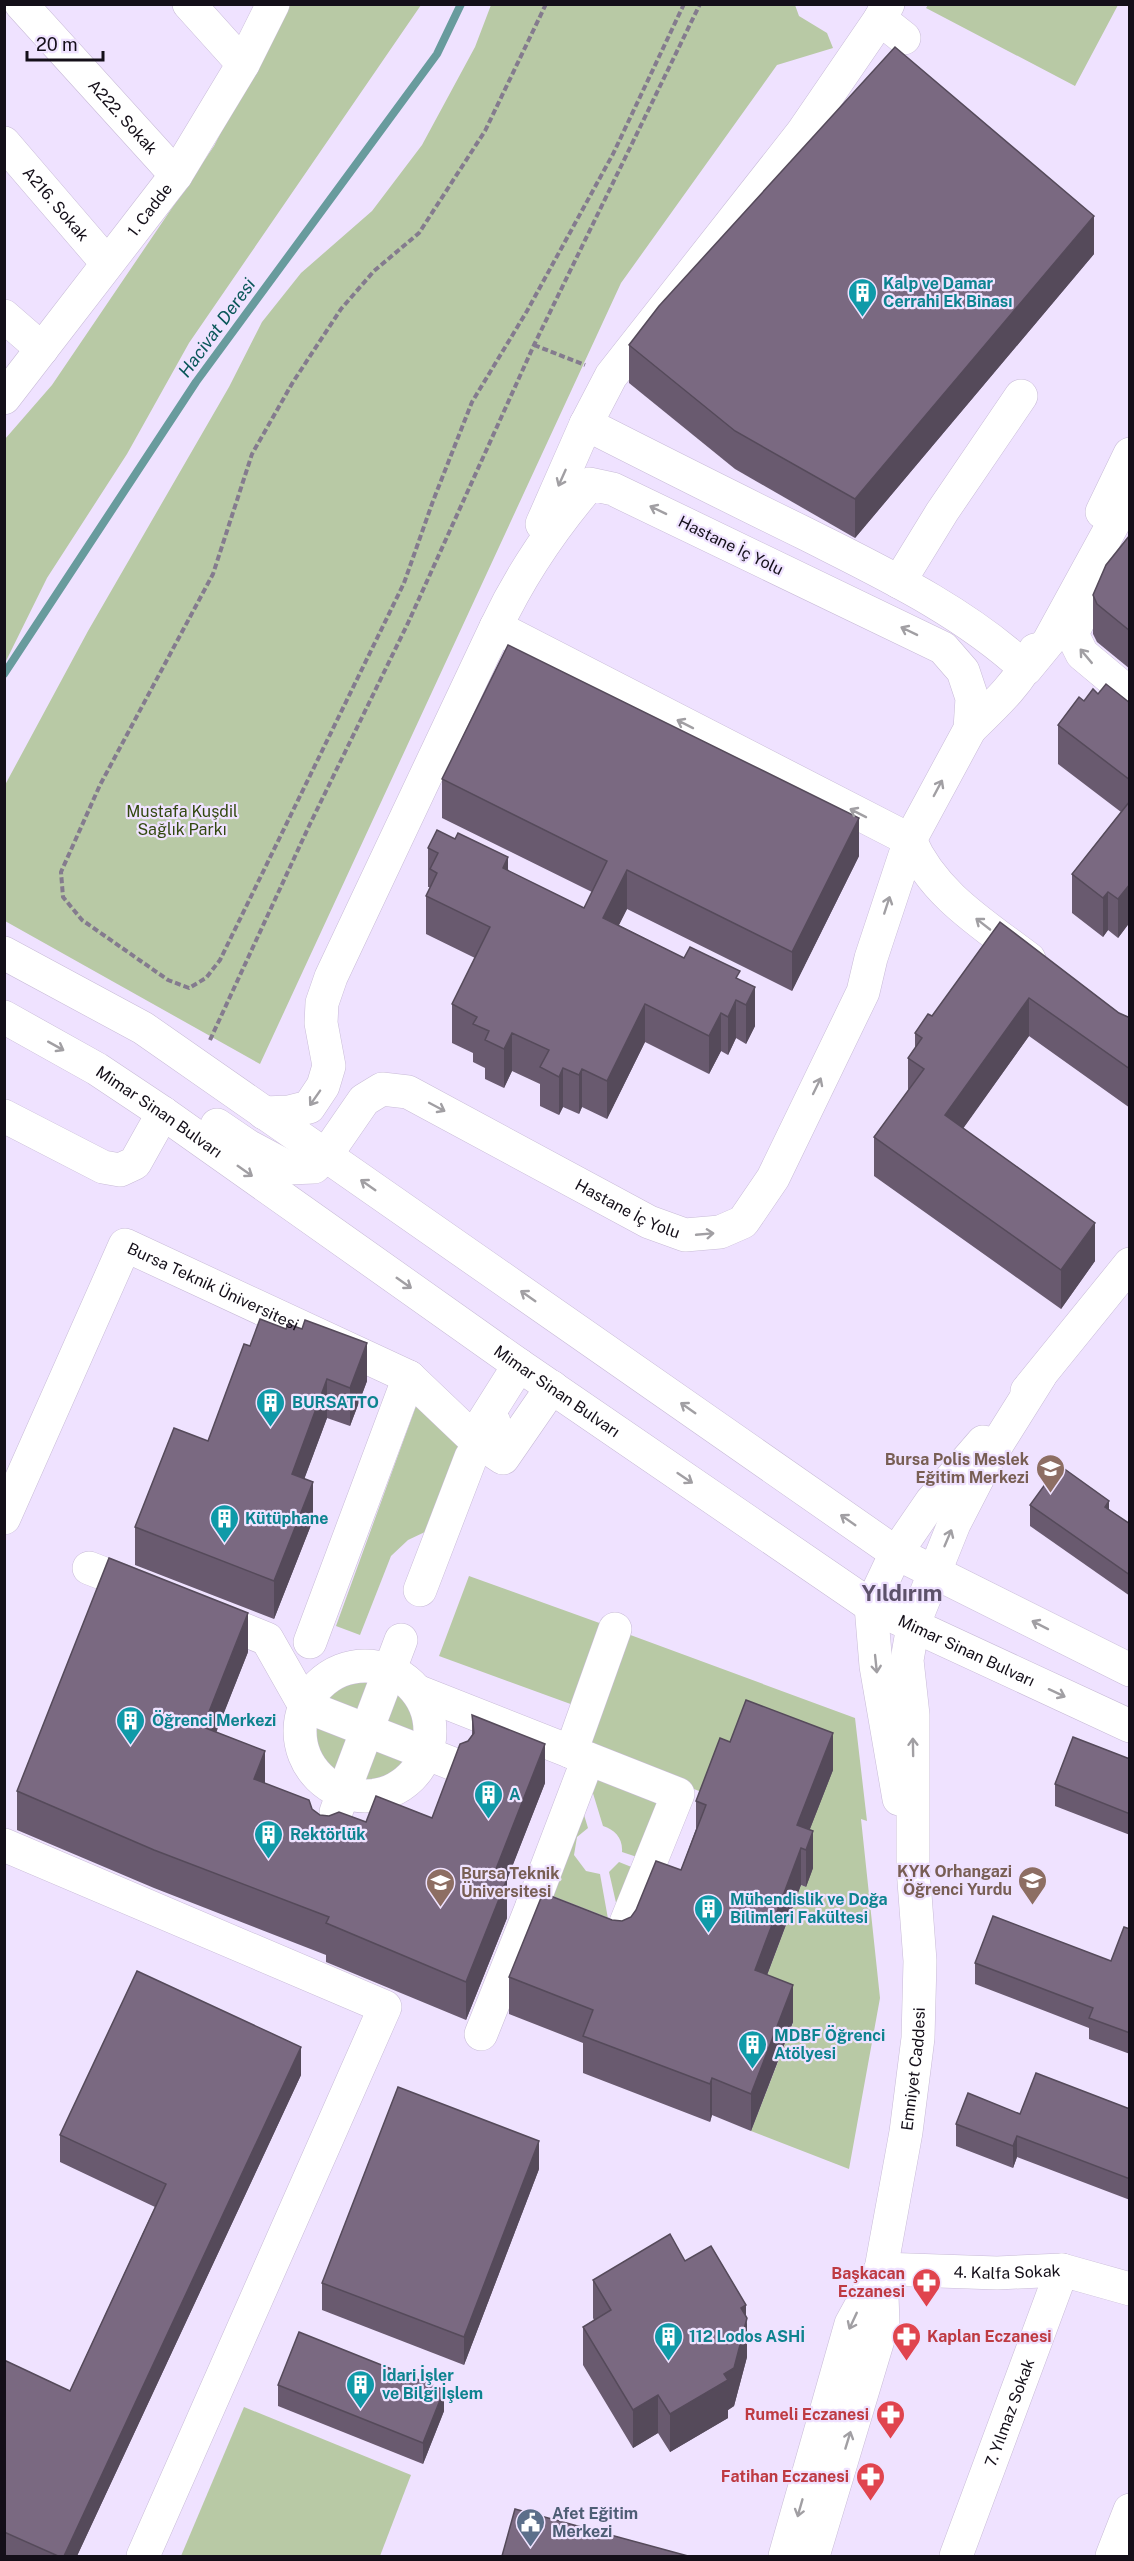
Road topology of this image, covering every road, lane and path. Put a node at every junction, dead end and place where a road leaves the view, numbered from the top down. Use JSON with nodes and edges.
{"nodes":[{"id":1,"x":21,"y":4,"type":"edge"},
{"id":2,"x":189,"y":4,"type":"edge"},
{"id":3,"x":273,"y":4,"type":"edge"},
{"id":4,"x":546,"y":4,"type":"edge"},
{"id":5,"x":684,"y":4,"type":"edge"},
{"id":6,"x":699,"y":4,"type":"edge"},
{"id":7,"x":891,"y":21,"type":"edge"},
{"id":8,"x":243,"y":64,"type":"junction"},
{"id":9,"x":4,"y":143,"type":"edge"},
{"id":10,"x":176,"y":175,"type":"junction"},
{"id":11,"x":107,"y":263,"type":"junction"},
{"id":12,"x":4,"y":316,"type":"edge"},
{"id":13,"x":534,"y":345,"type":"junction"},
{"id":14,"x":42,"y":349,"type":"junction"},
{"id":15,"x":611,"y":376,"type":"junction"},
{"id":16,"x":1021,"y":396,"type":"dead end"},
{"id":17,"x":4,"y":398,"type":"edge"},
{"id":18,"x":586,"y":424,"type":"junction"},
{"id":19,"x":1130,"y":454,"type":"edge"},
{"id":20,"x":1130,"y":493,"type":"edge"},
{"id":21,"x":1130,"y":532,"type":"edge"},
{"id":22,"x":899,"y":582,"type":"junction"},
{"id":23,"x":501,"y":617,"type":"junction"},
{"id":24,"x":530,"y":644,"type":"junction"},
{"id":25,"x":1026,"y":669,"type":"junction"},
{"id":26,"x":1130,"y":694,"type":"edge"},
{"id":27,"x":970,"y":729,"type":"junction"},
{"id":28,"x":910,"y":840,"type":"junction"},
{"id":29,"x":4,"y":953,"type":"edge"},
{"id":30,"x":1056,"y":980,"type":"edge"},
{"id":31,"x":5,"y":1017,"type":"edge"},
{"id":32,"x":324,"y":1034,"type":"junction"},
{"id":33,"x":97,"y":1069,"type":"junction"},
{"id":34,"x":204,"y":1071,"type":"junction"},
{"id":35,"x":163,"y":1113,"type":"junction"},
{"id":36,"x":264,"y":1113,"type":"junction"},
{"id":37,"x":4,"y":1116,"type":"edge"},
{"id":38,"x":326,"y":1155,"type":"junction"},
{"id":39,"x":1130,"y":1264,"type":"edge"},
{"id":40,"x":533,"y":1374,"type":"junction"},
{"id":41,"x":1040,"y":1376,"type":"junction"},
{"id":42,"x":408,"y":1377,"type":"junction"},
{"id":43,"x":476,"y":1440,"type":"junction"},
{"id":44,"x":4,"y":1518,"type":"edge"},
{"id":45,"x":896,"y":1553,"type":"junction"},
{"id":46,"x":89,"y":1568,"type":"dead end"},
{"id":47,"x":934,"y":1572,"type":"junction"},
{"id":48,"x":420,"y":1590,"type":"dead end"},
{"id":49,"x":871,"y":1605,"type":"junction"},
{"id":50,"x":913,"y":1626,"type":"junction"},
{"id":51,"x":615,"y":1629,"type":"dead end"},
{"id":52,"x":401,"y":1640,"type":"dead end"},
{"id":53,"x":310,"y":1642,"type":"dead end"},
{"id":54,"x":984,"y":1659,"type":"junction"},
{"id":55,"x":390,"y":1670,"type":"junction"},
{"id":56,"x":1130,"y":1670,"type":"edge"},
{"id":57,"x":417,"y":1691,"type":"junction"},
{"id":58,"x":305,"y":1706,"type":"junction"},
{"id":59,"x":913,"y":1715,"type":"junction"},
{"id":60,"x":1130,"y":1726,"type":"edge"},
{"id":61,"x":367,"y":1730,"type":"junction"},
{"id":62,"x":426,"y":1753,"type":"junction"},
{"id":63,"x":579,"y":1755,"type":"junction"},
{"id":64,"x":456,"y":1765,"type":"edge"},
{"id":65,"x":343,"y":1792,"type":"junction"},
{"id":66,"x":327,"y":1836,"type":"edge"},
{"id":67,"x":4,"y":1845,"type":"edge"},
{"id":68,"x":913,"y":1868,"type":"junction"},
{"id":69,"x":532,"y":1906,"type":"junction"},
{"id":70,"x":481,"y":2034,"type":"dead end"},
{"id":71,"x":880,"y":2269,"type":"junction"},
{"id":72,"x":1062,"y":2270,"type":"junction"},
{"id":73,"x":1130,"y":2289,"type":"edge"},
{"id":74,"x":1130,"y":2510,"type":"edge"},
{"id":75,"x":143,"y":2556,"type":"edge"},
{"id":76,"x":785,"y":2556,"type":"edge"},
{"id":77,"x":813,"y":2556,"type":"edge"},
{"id":78,"x":956,"y":2556,"type":"edge"},
{"id":79,"x":1112,"y":2556,"type":"edge"}],
"edges":[{"from":1,"to":10,"type":"main road","name":"A222. Sokak"},
{"from":2,"to":8,"type":"main road"},
{"from":3,"to":8,"type":"main road","name":"1. Cadde"},
{"from":4,"to":5,"type":"path"},
{"from":6,"to":13,"type":"path"},
{"from":7,"to":15,"type":"main road"},
{"from":8,"to":10,"type":"main road","name":"1. Cadde"},
{"from":9,"to":11,"type":"main road","name":"A216. Sokak"},
{"from":10,"to":11,"type":"main road","name":"1. Cadde"},
{"from":11,"to":14,"type":"main road","name":"1. Cadde"},
{"from":12,"to":14,"type":"main road"},
{"from":13,"to":15,"type":"path"},
{"from":13,"to":34,"type":"path"},
{"from":14,"to":17,"type":"main road","name":"1. Cadde"},
{"from":15,"to":18,"type":"main road"},
{"from":16,"to":22,"type":"main road"},
{"from":18,"to":22,"type":"main road"},
{"from":18,"to":23,"type":"main road","one_way":true},
{"from":19,"to":25,"type":"main road","name":"Hastane İç Yolu"},
{"from":20,"to":25,"type":"main road"},
{"from":26,"to":21,"type":"main road","one_way":true},
{"from":22,"to":25,"type":"main road"},
{"from":23,"to":24,"type":"main road"},
{"from":27,"to":23,"type":"main road","name":"Hastane İç Yolu","one_way":true},
{"from":23,"to":32,"type":"main road","name":"Hastane İç Yolu"},
{"from":28,"to":24,"type":"main road","one_way":true},
{"from":24,"to":32,"type":"main road"},
{"from":25,"to":27,"type":"main road","name":"Hastane İç Yolu"},
{"from":28,"to":27,"type":"main road","name":"Hastane İç Yolu","one_way":true},
{"from":30,"to":28,"type":"main road","one_way":true},
{"from":38,"to":28,"type":"main road","name":"Hastane İç Yolu","one_way":true},
{"from":29,"to":34,"type":"main road"},
{"from":31,"to":33,"type":"main road","name":"Mimar Sinan Bulvarı","one_way":true},
{"from":32,"to":36,"type":"main road","name":"Hastane İç Yolu","one_way":true},
{"from":33,"to":35,"type":"main road","name":"Mimar Sinan Bulvarı"},
{"from":33,"to":38,"type":"main road"},
{"from":34,"to":36,"type":"main road"},
{"from":35,"to":37,"type":"main road"},
{"from":35,"to":40,"type":"main road","name":"Mimar Sinan Bulvarı","one_way":true},
{"from":36,"to":38,"type":"main road"},
{"from":45,"to":38,"type":"main road","one_way":true},
{"from":39,"to":41,"type":"main road"},
{"from":40,"to":43,"type":"main road"},
{"from":40,"to":49,"type":"main road","name":"Mimar Sinan Bulvarı","one_way":true},
{"from":41,"to":45,"type":"main road"},
{"from":47,"to":41,"type":"main road","one_way":true},
{"from":42,"to":43,"type":"main road","name":"Bursa Teknik Üniversitesi"},
{"from":42,"to":44,"type":"main road","name":"Bursa Teknik Üniversitesi"},
{"from":42,"to":53,"type":"main road"},
{"from":43,"to":48,"type":"main road"},
{"from":45,"to":47,"type":"main road"},
{"from":45,"to":49,"type":"main road"},
{"from":46,"to":58,"type":"main road"},
{"from":47,"to":50,"type":"main road"},
{"from":56,"to":47,"type":"main road","one_way":true},
{"from":49,"to":50,"type":"main road","name":"Mimar Sinan Bulvarı"},
{"from":49,"to":68,"type":"main road","one_way":true},
{"from":50,"to":54,"type":"main road","name":"Mimar Sinan Bulvarı"},
{"from":50,"to":59,"type":"main road"},
{"from":51,"to":63,"type":"main road"},
{"from":52,"to":55,"type":"main road"},
{"from":54,"to":59,"type":"main road"},
{"from":54,"to":60,"type":"main road","name":"Mimar Sinan Bulvarı","one_way":true},
{"from":55,"to":57,"type":"main road"},
{"from":55,"to":58,"type":"main road"},
{"from":55,"to":61,"type":"main road"},
{"from":57,"to":62,"type":"main road"},
{"from":57,"to":63,"type":"main road"},
{"from":58,"to":61,"type":"main road"},
{"from":58,"to":65,"type":"main road"},
{"from":68,"to":59,"type":"main road","one_way":true},
{"from":61,"to":62,"type":"main road"},
{"from":61,"to":65,"type":"main road"},
{"from":62,"to":64,"type":"main road"},
{"from":62,"to":65,"type":"main road"},
{"from":63,"to":69,"type":"main road"},
{"from":63,"to":69,"type":"main road"},
{"from":65,"to":66,"type":"main road"},
{"from":67,"to":75,"type":"main road"},
{"from":68,"to":71,"type":"main road","name":"Emniyet Caddesi"},
{"from":69,"to":70,"type":"main road"},
{"from":71,"to":72,"type":"main road","name":"4. Kalfa Sokak"},
{"from":71,"to":76,"type":"main road","name":"Emniyet Caddesi","one_way":true},
{"from":77,"to":71,"type":"main road","name":"Emniyet Caddesi","one_way":true},
{"from":72,"to":73,"type":"main road","name":"4. Kalfa Sokak"},
{"from":72,"to":78,"type":"main road","name":"7. Yılmaz Sokak"},
{"from":74,"to":79,"type":"main road"}]}
